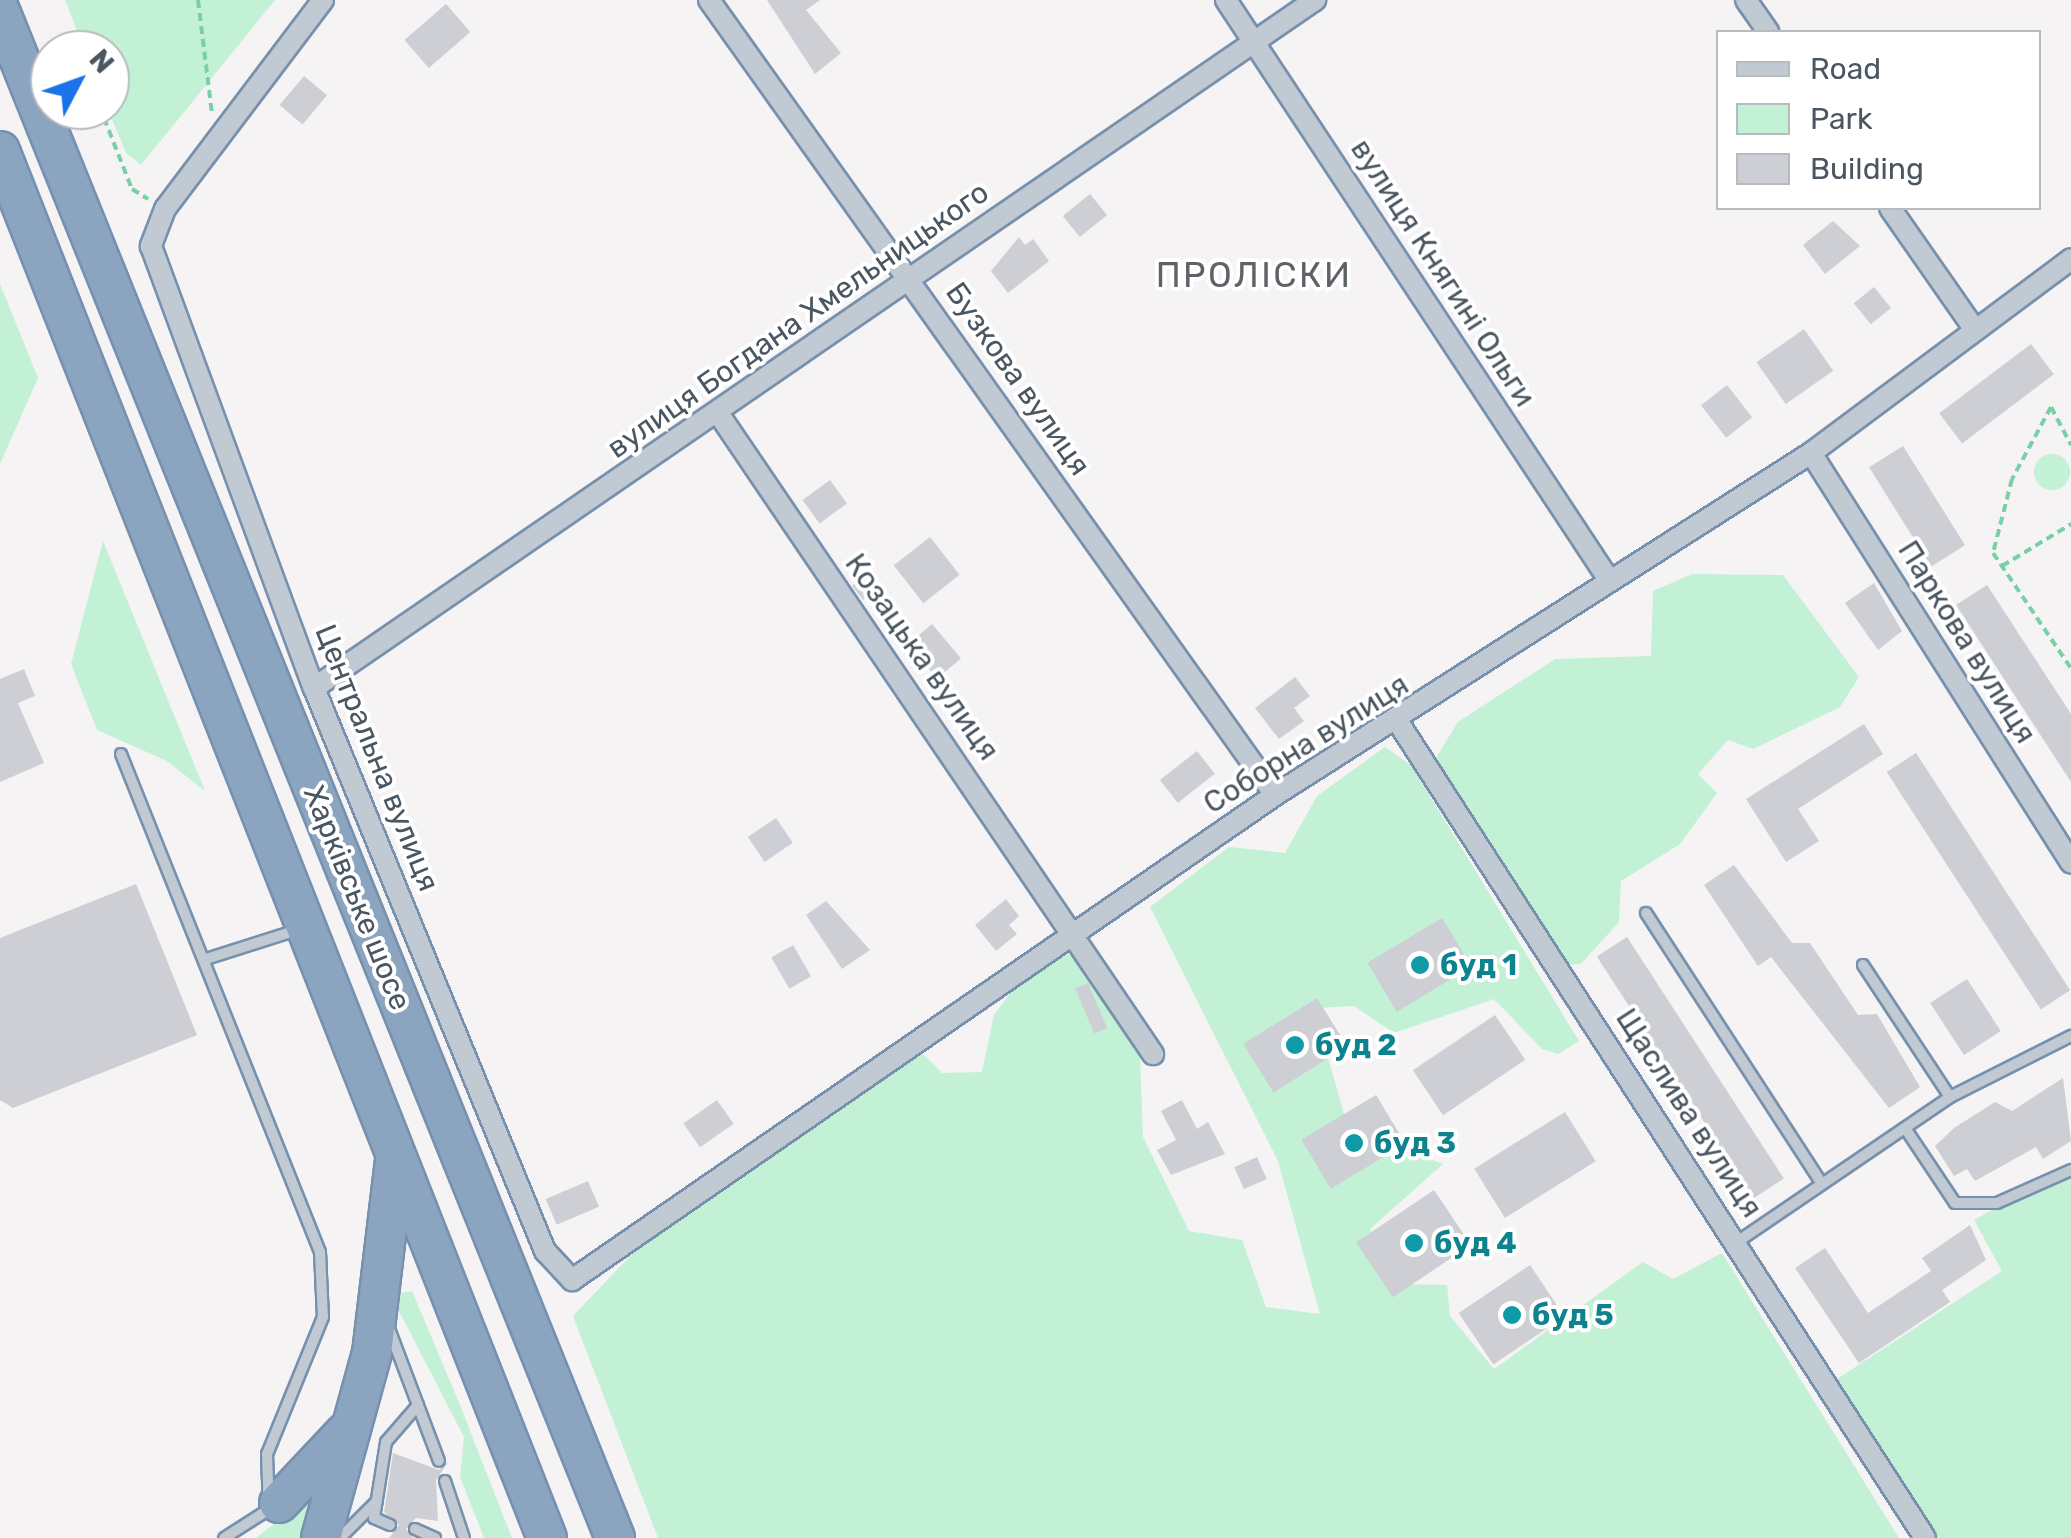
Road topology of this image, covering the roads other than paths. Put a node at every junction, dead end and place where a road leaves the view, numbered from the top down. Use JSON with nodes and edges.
{"nodes":[{"id":1,"x":323,"y":0,"type":"edge"},
{"id":2,"x":709,"y":0,"type":"edge"},
{"id":3,"x":1226,"y":0,"type":"edge"},
{"id":4,"x":1315,"y":0,"type":"edge"},
{"id":5,"x":1746,"y":0,"type":"edge"},
{"id":6,"x":0,"y":11,"type":"edge"},
{"id":7,"x":1767,"y":30,"type":"edge"},
{"id":8,"x":1254,"y":41,"type":"junction"},
{"id":9,"x":0,"y":151,"type":"edge"},
{"id":10,"x":1891,"y":210,"type":"edge"},
{"id":11,"x":2071,"y":260,"type":"edge"},
{"id":12,"x":912,"y":279,"type":"junction"},
{"id":13,"x":1975,"y":330,"type":"junction"},
{"id":14,"x":718,"y":413,"type":"junction"},
{"id":15,"x":1812,"y":453,"type":"junction"},
{"id":16,"x":1609,"y":580,"type":"junction"},
{"id":17,"x":314,"y":688,"type":"junction"},
{"id":18,"x":1398,"y":722,"type":"junction"},
{"id":19,"x":121,"y":754,"type":"dead end"},
{"id":20,"x":1275,"y":794,"type":"junction"},
{"id":21,"x":2071,"y":863,"type":"edge"},
{"id":22,"x":1646,"y":913,"type":"dead end"},
{"id":23,"x":305,"y":928,"type":"junction"},
{"id":24,"x":1077,"y":934,"type":"junction"},
{"id":25,"x":206,"y":959,"type":"junction"},
{"id":26,"x":1863,"y":966,"type":"dead end"},
{"id":27,"x":2071,"y":1036,"type":"edge"},
{"id":28,"x":1153,"y":1054,"type":"dead end"},
{"id":29,"x":1950,"y":1098,"type":"junction"},
{"id":30,"x":1905,"y":1128,"type":"junction"},
{"id":31,"x":396,"y":1158,"type":"junction"},
{"id":32,"x":2071,"y":1170,"type":"edge"},
{"id":33,"x":1822,"y":1184,"type":"junction"},
{"id":34,"x":1737,"y":1242,"type":"junction"},
{"id":35,"x":572,"y":1280,"type":"joint"},
{"id":36,"x":377,"y":1303,"type":"junction"},
{"id":37,"x":418,"y":1405,"type":"junction"},
{"id":38,"x":356,"y":1419,"type":"junction"},
{"id":39,"x":439,"y":1461,"type":"dead end"},
{"id":40,"x":444,"y":1482,"type":"dead end"},
{"id":41,"x":378,"y":1500,"type":"junction"},
{"id":42,"x":279,"y":1503,"type":"junction"},
{"id":43,"x":390,"y":1525,"type":"dead end"},
{"id":44,"x":414,"y":1529,"type":"dead end"},
{"id":45,"x":229,"y":1536,"type":"edge"},
{"id":46,"x":322,"y":1538,"type":"edge"},
{"id":47,"x":340,"y":1538,"type":"edge"},
{"id":48,"x":435,"y":1538,"type":"edge"},
{"id":49,"x":464,"y":1538,"type":"edge"},
{"id":50,"x":548,"y":1538,"type":"edge"},
{"id":51,"x":615,"y":1538,"type":"edge"},
{"id":52,"x":1925,"y":1538,"type":"edge"}],
"edges":[{"from":1,"to":17,"type":"street","name":"Центральна вулиця"},
{"from":2,"to":12,"type":"street","name":"Бузкова вулиця"},
{"from":3,"to":8,"type":"street","name":"вулиця Княгині Ольги"},
{"from":4,"to":8,"type":"street","name":"вулиця Богдана Хмельницького"},
{"from":5,"to":7,"type":"street"},
{"from":6,"to":51,"type":"highway","name":"Харківське шосе"},
{"from":8,"to":12,"type":"street","name":"вулиця Богдана Хмельницького"},
{"from":8,"to":16,"type":"street","name":"вулиця Княгині Ольги"},
{"from":9,"to":23,"type":"highway","name":"Харківське шосе"},
{"from":10,"to":13,"type":"street"},
{"from":11,"to":13,"type":"street","name":"Соборна вулиця"},
{"from":12,"to":14,"type":"street","name":"вулиця Богдана Хмельницького"},
{"from":12,"to":20,"type":"street","name":"Бузкова вулиця"},
{"from":13,"to":15,"type":"street","name":"Соборна вулиця"},
{"from":14,"to":17,"type":"street","name":"вулиця Богдана Хмельницького"},
{"from":14,"to":24,"type":"street","name":"Козацька вулиця"},
{"from":15,"to":16,"type":"street","name":"Соборна вулиця"},
{"from":15,"to":21,"type":"street","name":"Паркова вулиця"},
{"from":16,"to":18,"type":"street","name":"Соборна вулиця"},
{"from":17,"to":35,"type":"street","name":"Центральна вулиця"},
{"from":18,"to":20,"type":"street","name":"Соборна вулиця"},
{"from":18,"to":34,"type":"street","name":"Щаслива вулиця"},
{"from":19,"to":25,"type":"lane"},
{"from":20,"to":24,"type":"street","name":"Соборна вулиця"},
{"from":22,"to":33,"type":"lane"},
{"from":23,"to":25,"type":"lane"},
{"from":23,"to":31,"type":"highway","name":"Харківське шосе"},
{"from":24,"to":28,"type":"street","name":"Козацька вулиця"},
{"from":24,"to":35,"type":"street","name":"Соборна вулиця"},
{"from":25,"to":42,"type":"lane"},
{"from":26,"to":29,"type":"lane"},
{"from":27,"to":29,"type":"lane"},
{"from":29,"to":30,"type":"lane"},
{"from":30,"to":32,"type":"lane"},
{"from":30,"to":33,"type":"lane"},
{"from":31,"to":36,"type":"highway"},
{"from":31,"to":50,"type":"highway","name":"Харківське шосе"},
{"from":33,"to":34,"type":"lane"},
{"from":34,"to":52,"type":"street","name":"Щаслива вулиця"},
{"from":36,"to":37,"type":"lane"},
{"from":36,"to":38,"type":"highway"},
{"from":37,"to":39,"type":"lane"},
{"from":37,"to":41,"type":"lane"},
{"from":38,"to":42,"type":"highway"},
{"from":38,"to":46,"type":"highway"},
{"from":40,"to":49,"type":"lane"},
{"from":41,"to":43,"type":"lane"},
{"from":41,"to":47,"type":"lane"},
{"from":42,"to":45,"type":"lane"},
{"from":44,"to":48,"type":"lane"}]}
